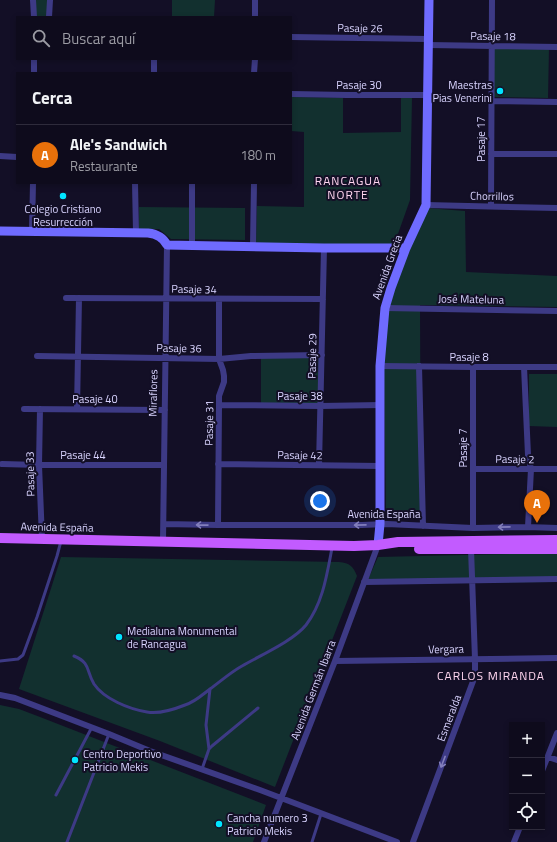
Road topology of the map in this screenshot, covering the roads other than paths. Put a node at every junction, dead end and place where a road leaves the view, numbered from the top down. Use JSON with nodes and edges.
{"nodes":[{"id":1,"x":33,"y":0,"type":"edge"},
{"id":2,"x":50,"y":0,"type":"edge"},
{"id":3,"x":255,"y":0,"type":"edge"},
{"id":4,"x":429,"y":0,"type":"edge"},
{"id":5,"x":492,"y":0,"type":"edge"},
{"id":6,"x":34,"y":16,"type":"edge"},
{"id":7,"x":49,"y":16,"type":"edge"},
{"id":8,"x":255,"y":16,"type":"edge"},
{"id":9,"x":292,"y":37,"type":"edge"},
{"id":10,"x":428,"y":42,"type":"junction"},
{"id":11,"x":491,"y":46,"type":"junction"},
{"id":12,"x":557,"y":47,"type":"edge"},
{"id":13,"x":34,"y":60,"type":"edge"},
{"id":14,"x":154,"y":60,"type":"edge"},
{"id":15,"x":255,"y":60,"type":"edge"},
{"id":16,"x":34,"y":72,"type":"edge"},
{"id":17,"x":154,"y":72,"type":"edge"},
{"id":18,"x":254,"y":72,"type":"edge"},
{"id":19,"x":292,"y":94,"type":"edge"},
{"id":20,"x":428,"y":95,"type":"junction"},
{"id":21,"x":491,"y":101,"type":"junction"},
{"id":22,"x":557,"y":102,"type":"edge"},
{"id":23,"x":491,"y":154,"type":"junction"},
{"id":24,"x":557,"y":154,"type":"edge"},
{"id":25,"x":0,"y":156,"type":"edge"},
{"id":26,"x":16,"y":156,"type":"edge"},
{"id":27,"x":33,"y":184,"type":"edge"},
{"id":28,"x":135,"y":184,"type":"edge"},
{"id":29,"x":192,"y":184,"type":"edge"},
{"id":30,"x":254,"y":184,"type":"edge"},
{"id":31,"x":426,"y":205,"type":"junction"},
{"id":32,"x":491,"y":206,"type":"junction"},
{"id":33,"x":557,"y":208,"type":"edge"},
{"id":34,"x":0,"y":231,"type":"edge"},
{"id":35,"x":32,"y":231,"type":"junction"},
{"id":36,"x":136,"y":232,"type":"junction"},
{"id":37,"x":167,"y":245,"type":"junction"},
{"id":38,"x":192,"y":245,"type":"junction"},
{"id":39,"x":253,"y":246,"type":"junction"},
{"id":40,"x":324,"y":248,"type":"junction"},
{"id":41,"x":406,"y":248,"type":"junction"},
{"id":42,"x":66,"y":298,"type":"dead end"},
{"id":43,"x":79,"y":298,"type":"junction"},
{"id":44,"x":167,"y":298,"type":"junction"},
{"id":45,"x":220,"y":299,"type":"junction"},
{"id":46,"x":323,"y":299,"type":"junction"},
{"id":47,"x":385,"y":308,"type":"junction"},
{"id":48,"x":557,"y":311,"type":"edge"},
{"id":49,"x":322,"y":355,"type":"junction"},
{"id":50,"x":36,"y":356,"type":"dead end"},
{"id":51,"x":78,"y":357,"type":"junction"},
{"id":52,"x":166,"y":358,"type":"junction"},
{"id":53,"x":219,"y":359,"type":"junction"},
{"id":54,"x":380,"y":366,"type":"junction"},
{"id":55,"x":419,"y":366,"type":"junction"},
{"id":56,"x":524,"y":366,"type":"junction"},
{"id":57,"x":473,"y":367,"type":"junction"},
{"id":58,"x":557,"y":367,"type":"edge"},
{"id":59,"x":381,"y":405,"type":"junction"},
{"id":60,"x":219,"y":406,"type":"junction"},
{"id":61,"x":320,"y":406,"type":"junction"},
{"id":62,"x":24,"y":409,"type":"dead end"},
{"id":63,"x":40,"y":409,"type":"junction"},
{"id":64,"x":77,"y":409,"type":"junction"},
{"id":65,"x":165,"y":410,"type":"junction"},
{"id":66,"x":2,"y":464,"type":"dead end"},
{"id":67,"x":218,"y":464,"type":"junction"},
{"id":68,"x":39,"y":465,"type":"junction"},
{"id":69,"x":164,"y":465,"type":"junction"},
{"id":70,"x":319,"y":465,"type":"junction"},
{"id":71,"x":381,"y":466,"type":"junction"},
{"id":72,"x":473,"y":469,"type":"junction"},
{"id":73,"x":531,"y":469,"type":"junction"},
{"id":74,"x":557,"y":469,"type":"edge"},
{"id":75,"x":164,"y":524,"type":"junction"},
{"id":76,"x":380,"y":524,"type":"junction"},
{"id":77,"x":218,"y":525,"type":"junction"},
{"id":78,"x":423,"y":526,"type":"junction"},
{"id":79,"x":528,"y":527,"type":"junction"},
{"id":80,"x":473,"y":528,"type":"junction"},
{"id":81,"x":557,"y":528,"type":"edge"},
{"id":82,"x":0,"y":538,"type":"edge"},
{"id":83,"x":42,"y":539,"type":"junction"},
{"id":84,"x":62,"y":539,"type":"junction"},
{"id":85,"x":557,"y":540,"type":"edge"},
{"id":86,"x":164,"y":541,"type":"junction"},
{"id":87,"x":333,"y":545,"type":"junction"},
{"id":88,"x":378,"y":545,"type":"junction"},
{"id":89,"x":471,"y":549,"type":"junction"},
{"id":90,"x":557,"y":549,"type":"edge"},
{"id":91,"x":472,"y":580,"type":"junction"},
{"id":92,"x":557,"y":580,"type":"edge"},
{"id":93,"x":364,"y":582,"type":"junction"},
{"id":94,"x":74,"y":656,"type":"dead end"},
{"id":95,"x":557,"y":658,"type":"edge"},
{"id":96,"x":476,"y":659,"type":"junction"},
{"id":97,"x":0,"y":661,"type":"edge"},
{"id":98,"x":335,"y":662,"type":"junction"},
{"id":99,"x":210,"y":689,"type":"junction"},
{"id":100,"x":0,"y":695,"type":"edge"},
{"id":101,"x":258,"y":708,"type":"dead end"},
{"id":102,"x":92,"y":727,"type":"junction"},
{"id":103,"x":557,"y":733,"type":"edge"},
{"id":104,"x":109,"y":734,"type":"junction"},
{"id":105,"x":209,"y":749,"type":"junction"},
{"id":106,"x":548,"y":757,"type":"junction"},
{"id":107,"x":557,"y":760,"type":"edge"},
{"id":108,"x":545,"y":764,"type":"edge"},
{"id":109,"x":202,"y":770,"type":"junction"},
{"id":110,"x":56,"y":795,"type":"dead end"},
{"id":111,"x":281,"y":799,"type":"junction"},
{"id":112,"x":321,"y":814,"type":"junction"},
{"id":113,"x":519,"y":830,"type":"edge"},
{"id":114,"x":67,"y":842,"type":"edge"},
{"id":115,"x":264,"y":842,"type":"edge"},
{"id":116,"x":312,"y":842,"type":"edge"},
{"id":117,"x":397,"y":842,"type":"edge"},
{"id":118,"x":413,"y":842,"type":"edge"},
{"id":119,"x":514,"y":842,"type":"edge"}],
"edges":[{"from":1,"to":6,"type":"street"},
{"from":2,"to":7,"type":"street"},
{"from":3,"to":8,"type":"street"},
{"from":4,"to":10,"type":"street","name":"Avenida Grecia"},
{"from":5,"to":11,"type":"street","name":"Pasaje 17"},
{"from":9,"to":10,"type":"street","name":"Pasaje 26"},
{"from":10,"to":11,"type":"street","name":"Pasaje 18"},
{"from":10,"to":20,"type":"street","name":"Avenida Grecia"},
{"from":11,"to":12,"type":"street","name":"Pasaje 18"},
{"from":11,"to":21,"type":"street","name":"Pasaje 17"},
{"from":13,"to":16,"type":"street"},
{"from":14,"to":17,"type":"street"},
{"from":15,"to":18,"type":"street"},
{"from":19,"to":20,"type":"street","name":"Pasaje 30"},
{"from":20,"to":31,"type":"street","name":"Avenida Grecia"},
{"from":21,"to":22,"type":"street"},
{"from":21,"to":23,"type":"street","name":"Pasaje 17"},
{"from":23,"to":24,"type":"street"},
{"from":23,"to":32,"type":"street","name":"Pasaje 17"},
{"from":25,"to":26,"type":"street"},
{"from":27,"to":35,"type":"street"},
{"from":28,"to":36,"type":"street"},
{"from":29,"to":38,"type":"street"},
{"from":30,"to":39,"type":"street"},
{"from":31,"to":32,"type":"street","name":"Chorrillos"},
{"from":31,"to":41,"type":"street","name":"Avenida Grecia"},
{"from":32,"to":33,"type":"street","name":"Chorrillos"},
{"from":34,"to":35,"type":"street"},
{"from":35,"to":36,"type":"street"},
{"from":36,"to":37,"type":"street"},
{"from":37,"to":38,"type":"street"},
{"from":37,"to":44,"type":"street","name":"Miraflores"},
{"from":38,"to":39,"type":"street"},
{"from":39,"to":40,"type":"street"},
{"from":40,"to":41,"type":"street"},
{"from":40,"to":46,"type":"street","name":"Pasaje 29"},
{"from":41,"to":47,"type":"street","name":"Avenida Grecia"},
{"from":42,"to":43,"type":"street","name":"Pasaje 34"},
{"from":43,"to":44,"type":"street","name":"Pasaje 34"},
{"from":43,"to":51,"type":"street"},
{"from":44,"to":45,"type":"street","name":"Pasaje 34"},
{"from":44,"to":52,"type":"street","name":"Miraflores"},
{"from":45,"to":46,"type":"street","name":"Pasaje 34"},
{"from":45,"to":53,"type":"street","name":"Pasaje 31"},
{"from":46,"to":49,"type":"street","name":"Pasaje 29"},
{"from":47,"to":48,"type":"street","name":"José Mateluna"},
{"from":47,"to":54,"type":"street","name":"Avenida Grecia"},
{"from":49,"to":53,"type":"street","name":"Pasaje 36"},
{"from":49,"to":61,"type":"street","name":"Pasaje 29"},
{"from":50,"to":51,"type":"street","name":"Pasaje 36"},
{"from":51,"to":52,"type":"street","name":"Pasaje 36"},
{"from":51,"to":64,"type":"street"},
{"from":52,"to":53,"type":"street","name":"Pasaje 36"},
{"from":52,"to":65,"type":"street","name":"Miraflores"},
{"from":53,"to":60,"type":"street","name":"Pasaje 31"},
{"from":54,"to":55,"type":"street","name":"Pasaje 8"},
{"from":54,"to":59,"type":"street","name":"Avenida Grecia"},
{"from":55,"to":57,"type":"street","name":"Pasaje 8"},
{"from":55,"to":78,"type":"street"},
{"from":56,"to":57,"type":"street","name":"Pasaje 8"},
{"from":56,"to":58,"type":"street","name":"Pasaje 8"},
{"from":56,"to":73,"type":"street"},
{"from":57,"to":72,"type":"street","name":"Pasaje 7"},
{"from":59,"to":61,"type":"street","name":"Pasaje 38"},
{"from":59,"to":71,"type":"street","name":"Avenida Grecia"},
{"from":60,"to":61,"type":"street","name":"Pasaje 38"},
{"from":60,"to":67,"type":"street","name":"Pasaje 31"},
{"from":61,"to":70,"type":"street","name":"Pasaje 29"},
{"from":62,"to":63,"type":"street","name":"Pasaje 40"},
{"from":63,"to":64,"type":"street","name":"Pasaje 40"},
{"from":63,"to":68,"type":"street","name":"Pasaje 33"},
{"from":64,"to":65,"type":"street","name":"Pasaje 40"},
{"from":65,"to":69,"type":"street","name":"Miraflores"},
{"from":66,"to":68,"type":"street","name":"Pasaje 44"},
{"from":67,"to":70,"type":"street","name":"Pasaje 42"},
{"from":67,"to":77,"type":"street","name":"Pasaje 31"},
{"from":68,"to":69,"type":"street","name":"Pasaje 44"},
{"from":68,"to":83,"type":"street","name":"Pasaje 33"},
{"from":69,"to":75,"type":"street","name":"Miraflores"},
{"from":70,"to":71,"type":"street","name":"Pasaje 42"},
{"from":71,"to":76,"type":"street","name":"Avenida Grecia"},
{"from":72,"to":73,"type":"street","name":"Pasaje 2"},
{"from":72,"to":80,"type":"street","name":"Pasaje 7"},
{"from":73,"to":74,"type":"street","name":"Pasaje 2"},
{"from":73,"to":79,"type":"street"},
{"from":77,"to":75,"type":"street","name":"Avenida España","one_way":true},
{"from":75,"to":86,"type":"street","name":"Miraflores"},
{"from":76,"to":77,"type":"street","name":"Avenida España","one_way":true},
{"from":76,"to":78,"type":"street","name":"Avenida España"},
{"from":76,"to":88,"type":"street","name":"Avenida Grecia"},
{"from":78,"to":80,"type":"street","name":"Avenida España"},
{"from":79,"to":80,"type":"street","name":"Avenida España","one_way":true},
{"from":79,"to":81,"type":"street","name":"Avenida España"},
{"from":82,"to":83,"type":"main road","name":"Avenida España"},
{"from":83,"to":84,"type":"main road","name":"Avenida España"},
{"from":84,"to":86,"type":"main road","name":"Avenida España"},
{"from":84,"to":97,"type":"lane"},
{"from":85,"to":88,"type":"main road","name":"Avenida España"},
{"from":86,"to":87,"type":"main road","name":"Avenida España"},
{"from":87,"to":88,"type":"main road","name":"Avenida España"},
{"from":87,"to":99,"type":"lane"},
{"from":88,"to":89,"type":"main road","name":"Avenida España"},
{"from":88,"to":93,"type":"street","name":"Avenida Germán Ibarra"},
{"from":89,"to":90,"type":"main road","name":"Avenida España"},
{"from":89,"to":91,"type":"street","name":"Esmeralda"},
{"from":91,"to":92,"type":"street"},
{"from":91,"to":93,"type":"street"},
{"from":91,"to":96,"type":"street","name":"Esmeralda"},
{"from":93,"to":98,"type":"street","name":"Avenida Germán Ibarra"},
{"from":94,"to":99,"type":"lane"},
{"from":95,"to":96,"type":"street","name":"Vergara"},
{"from":96,"to":98,"type":"street","name":"Vergara"},
{"from":96,"to":118,"type":"street","name":"Esmeralda","one_way":true},
{"from":98,"to":111,"type":"street","name":"Avenida Germán Ibarra"},
{"from":99,"to":105,"type":"lane"},
{"from":100,"to":102,"type":"street"},
{"from":101,"to":105,"type":"lane"},
{"from":102,"to":104,"type":"street"},
{"from":102,"to":110,"type":"lane"},
{"from":103,"to":106,"type":"street"},
{"from":104,"to":109,"type":"street"},
{"from":104,"to":114,"type":"lane"},
{"from":105,"to":109,"type":"lane"},
{"from":106,"to":107,"type":"street"},
{"from":106,"to":108,"type":"street"},
{"from":109,"to":111,"type":"street"},
{"from":111,"to":112,"type":"street"},
{"from":111,"to":115,"type":"street","name":"Avenida Germán Ibarra"},
{"from":112,"to":116,"type":"lane"},
{"from":112,"to":117,"type":"street"},
{"from":113,"to":119,"type":"street"}]}
